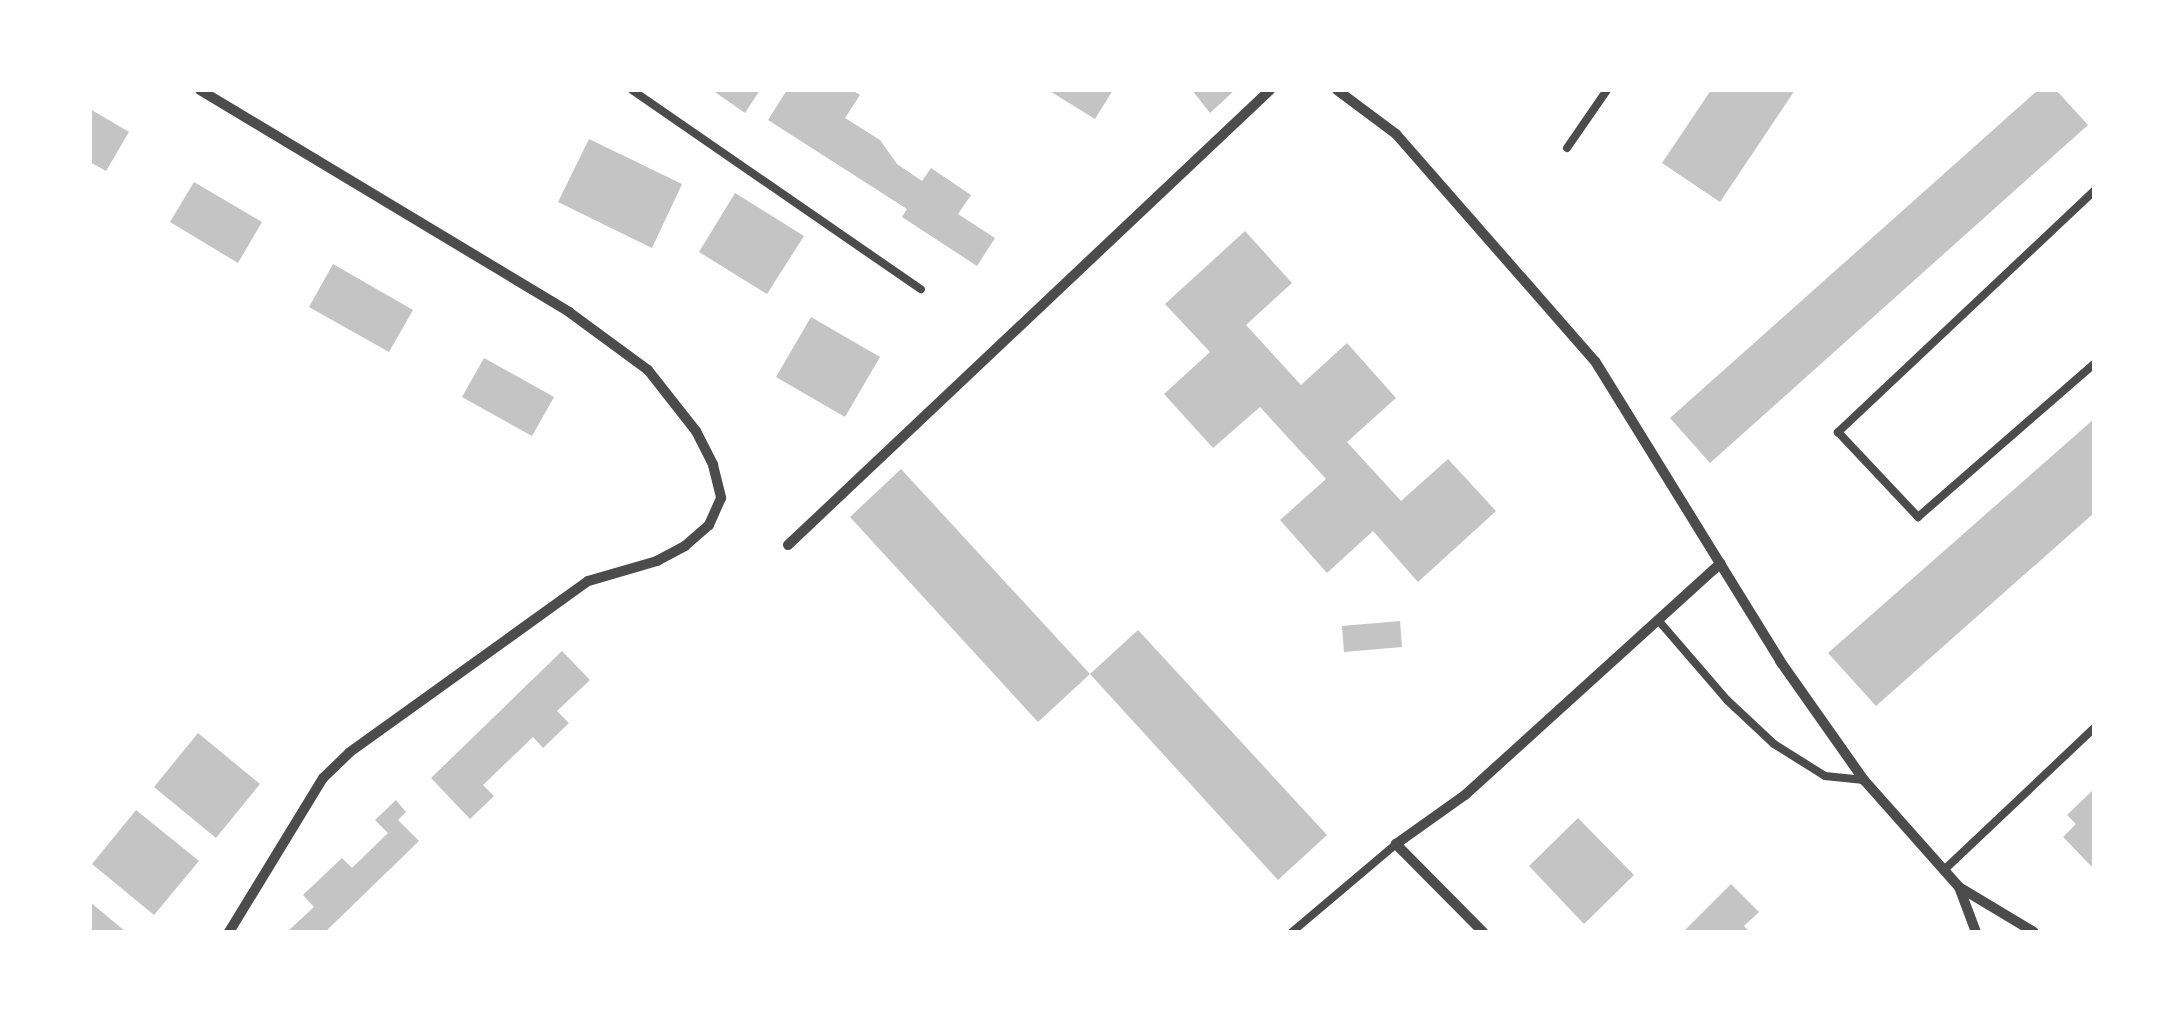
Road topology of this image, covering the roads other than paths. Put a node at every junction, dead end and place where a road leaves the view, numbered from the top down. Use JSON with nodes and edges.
{"nodes":[{"id":1,"x":200,"y":90,"type":"edge"},
{"id":2,"x":632,"y":90,"type":"edge"},
{"id":3,"x":1270,"y":90,"type":"edge"},
{"id":4,"x":1337,"y":90,"type":"edge"},
{"id":5,"x":1606,"y":90,"type":"edge"},
{"id":6,"x":1567,"y":148,"type":"dead end"},
{"id":7,"x":2094,"y":192,"type":"edge"},
{"id":8,"x":921,"y":290,"type":"dead end"},
{"id":9,"x":2094,"y":364,"type":"edge"},
{"id":10,"x":788,"y":545,"type":"dead end"},
{"id":11,"x":1721,"y":563,"type":"junction"},
{"id":12,"x":1658,"y":620,"type":"junction"},
{"id":13,"x":2094,"y":728,"type":"edge"},
{"id":14,"x":1864,"y":780,"type":"junction"},
{"id":15,"x":1396,"y":844,"type":"junction"},
{"id":16,"x":1944,"y":870,"type":"junction"},
{"id":17,"x":1959,"y":887,"type":"junction"},
{"id":18,"x":229,"y":932,"type":"edge"},
{"id":19,"x":1292,"y":932,"type":"edge"},
{"id":20,"x":1483,"y":932,"type":"edge"},
{"id":21,"x":1976,"y":932,"type":"edge"},
{"id":22,"x":2034,"y":932,"type":"edge"}],
"edges":[{"from":1,"to":18,"type":"street"},
{"from":2,"to":8,"type":"lane"},
{"from":3,"to":10,"type":"street"},
{"from":4,"to":11,"type":"street"},
{"from":5,"to":6,"type":"lane"},
{"from":7,"to":9,"type":"lane"},
{"from":11,"to":12,"type":"street"},
{"from":11,"to":14,"type":"street"},
{"from":12,"to":14,"type":"lane"},
{"from":12,"to":15,"type":"street"},
{"from":13,"to":16,"type":"lane"},
{"from":14,"to":16,"type":"street"},
{"from":15,"to":19,"type":"lane"},
{"from":15,"to":20,"type":"street"},
{"from":16,"to":17,"type":"street"},
{"from":17,"to":21,"type":"street"},
{"from":17,"to":22,"type":"street"}]}
